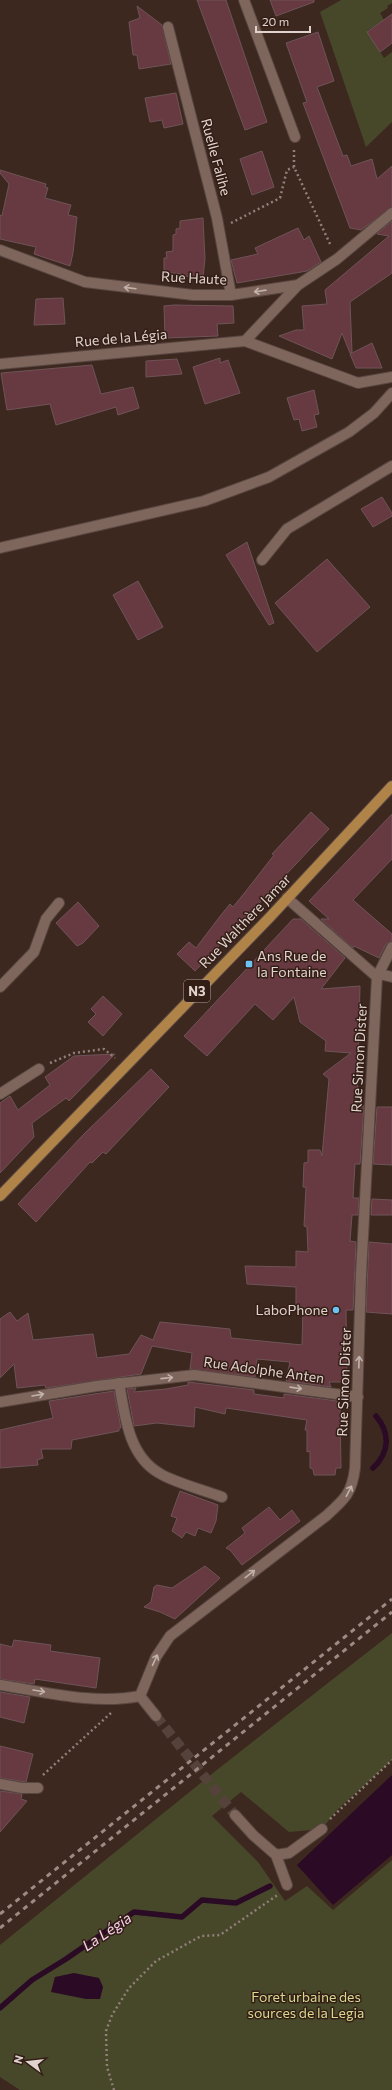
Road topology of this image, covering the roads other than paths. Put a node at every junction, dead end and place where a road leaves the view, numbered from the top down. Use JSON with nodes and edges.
{"nodes":[{"id":1,"x":244,"y":0,"type":"edge"},
{"id":2,"x":168,"y":27,"type":"dead end"},
{"id":3,"x":295,"y":137,"type":"road end"},
{"id":4,"x":392,"y":212,"type":"edge"},
{"id":5,"x":0,"y":250,"type":"edge"},
{"id":6,"x":298,"y":285,"type":"junction"},
{"id":7,"x":231,"y":295,"type":"junction"},
{"id":8,"x":245,"y":341,"type":"junction"},
{"id":9,"x":0,"y":364,"type":"edge"},
{"id":10,"x":392,"y":377,"type":"edge"},
{"id":11,"x":392,"y":393,"type":"edge"},
{"id":12,"x":392,"y":466,"type":"edge"},
{"id":13,"x":0,"y":548,"type":"edge"},
{"id":14,"x":262,"y":560,"type":"dead end"},
{"id":15,"x":392,"y":786,"type":"edge"},
{"id":16,"x":287,"y":898,"type":"junction"},
{"id":17,"x":59,"y":903,"type":"dead end"},
{"id":18,"x":392,"y":948,"type":"edge"},
{"id":19,"x":378,"y":976,"type":"junction"},
{"id":20,"x":392,"y":977,"type":"edge"},
{"id":21,"x":0,"y":987,"type":"edge"},
{"id":22,"x":39,"y":1069,"type":"road end"},
{"id":23,"x":0,"y":1094,"type":"edge"},
{"id":24,"x":0,"y":1196,"type":"edge"},
{"id":25,"x":119,"y":1383,"type":"junction"},
{"id":26,"x":358,"y":1397,"type":"junction"},
{"id":27,"x":0,"y":1402,"type":"edge"},
{"id":28,"x":222,"y":1497,"type":"dead end"},
{"id":29,"x":0,"y":1685,"type":"edge"},
{"id":30,"x":140,"y":1696,"type":"junction"},
{"id":31,"x":156,"y":1716,"type":"tunnel mouth"},
{"id":32,"x":0,"y":1784,"type":"edge"},
{"id":33,"x":38,"y":1788,"type":"road end"},
{"id":34,"x":235,"y":1815,"type":"tunnel mouth"},
{"id":35,"x":322,"y":1829,"type":"road end"},
{"id":36,"x":276,"y":1855,"type":"junction"},
{"id":37,"x":287,"y":1885,"type":"road end"}],
"edges":[{"from":1,"to":3,"type":"street"},
{"from":2,"to":7,"type":"street","name":"Ruelle Falihe"},
{"from":4,"to":6,"type":"street","name":"Rue Haute"},
{"from":7,"to":5,"type":"street","name":"Rue Haute","one_way":true},
{"from":6,"to":7,"type":"street","name":"Rue Haute","one_way":true},
{"from":6,"to":8,"type":"street"},
{"from":8,"to":9,"type":"street","name":"Rue de la Légia"},
{"from":8,"to":10,"type":"street"},
{"from":11,"to":13,"type":"street"},
{"from":12,"to":14,"type":"street"},
{"from":15,"to":16,"type":"main road","name":"Rue Walthère Jamar","number":"N3"},
{"from":16,"to":19,"type":"street"},
{"from":16,"to":24,"type":"main road","name":"Rue Walthère Jamar","number":"N3"},
{"from":17,"to":21,"type":"street"},
{"from":18,"to":19,"type":"street","name":"Rue Simon Dister"},
{"from":19,"to":20,"type":"street"},
{"from":26,"to":19,"type":"street","name":"Rue Simon Dister","one_way":true},
{"from":22,"to":23,"type":"street"},
{"from":25,"to":26,"type":"street","name":"Rue Adolphe Anten","one_way":true},
{"from":27,"to":25,"type":"street","name":"Rue Adolphe Anten","one_way":true},
{"from":25,"to":28,"type":"street"},
{"from":30,"to":26,"type":"street","name":"Rue Simon Dister","one_way":true},
{"from":29,"to":30,"type":"street","one_way":true},
{"from":30,"to":31,"type":"street"},
{"from":32,"to":33,"type":"street"},
{"from":34,"to":36,"type":"street"},
{"from":35,"to":36,"type":"street"},
{"from":36,"to":37,"type":"street"}]}
